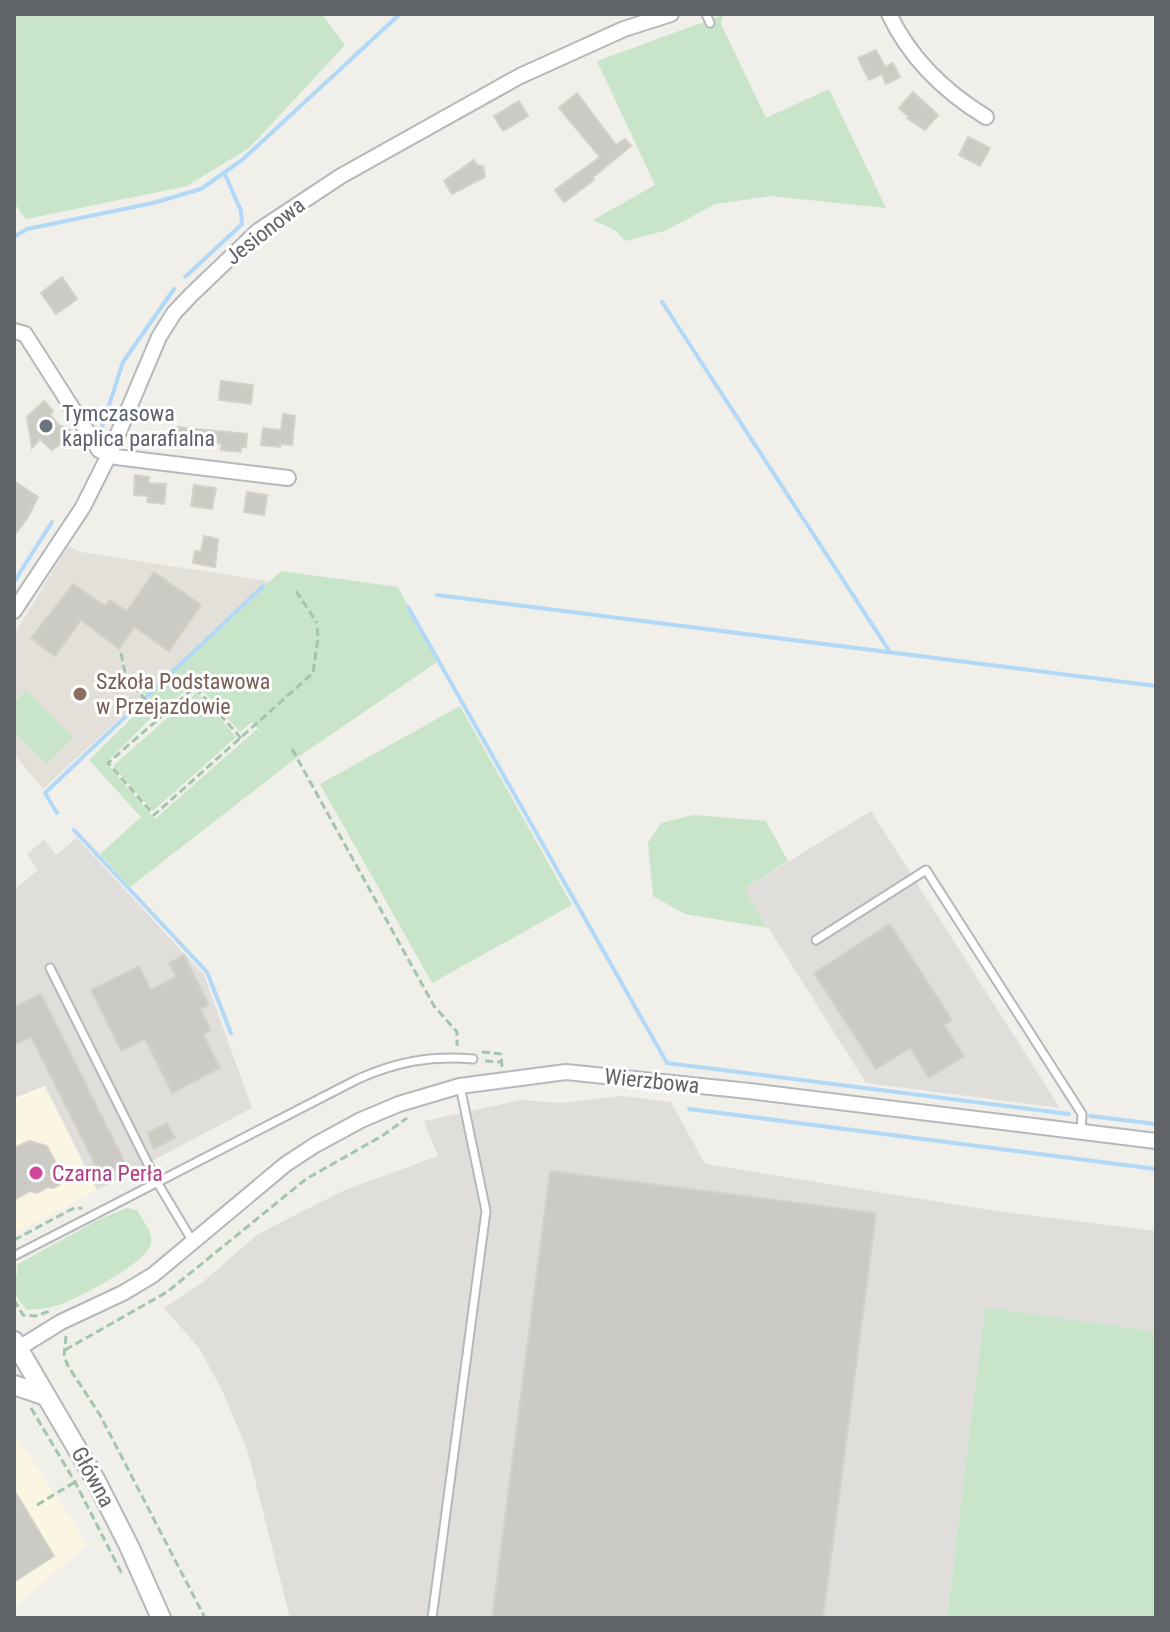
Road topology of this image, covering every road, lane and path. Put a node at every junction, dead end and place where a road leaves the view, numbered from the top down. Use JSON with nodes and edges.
{"nodes":[{"id":1,"x":671,"y":14,"type":"edge"},
{"id":2,"x":706,"y":14,"type":"edge"},
{"id":3,"x":889,"y":14,"type":"edge"},
{"id":4,"x":710,"y":23,"type":"dead end"},
{"id":5,"x":986,"y":117,"type":"dead end"},
{"id":6,"x":14,"y":331,"type":"edge"},
{"id":7,"x":109,"y":455,"type":"junction"},
{"id":8,"x":288,"y":478,"type":"dead end"},
{"id":9,"x":296,"y":591,"type":"dead end"},
{"id":10,"x":14,"y":611,"type":"edge"},
{"id":11,"x":121,"y":653,"type":"dead end"},
{"id":12,"x":161,"y":717,"type":"junction"},
{"id":13,"x":241,"y":738,"type":"junction"},
{"id":14,"x":292,"y":749,"type":"dead end"},
{"id":15,"x":816,"y":940,"type":"dead end"},
{"id":16,"x":50,"y":968,"type":"dead end"},
{"id":17,"x":501,"y":1054,"type":"dead end"},
{"id":18,"x":456,"y":1058,"type":"junction"},
{"id":19,"x":473,"y":1059,"type":"joint"},
{"id":20,"x":460,"y":1086,"type":"junction"},
{"id":21,"x":415,"y":1112,"type":"dead end"},
{"id":22,"x":1081,"y":1132,"type":"junction"},
{"id":23,"x":1156,"y":1141,"type":"edge"},
{"id":24,"x":157,"y":1182,"type":"junction"},
{"id":25,"x":85,"y":1208,"type":"dead end"},
{"id":26,"x":14,"y":1240,"type":"edge"},
{"id":27,"x":193,"y":1242,"type":"junction"},
{"id":28,"x":14,"y":1256,"type":"edge"},
{"id":29,"x":14,"y":1300,"type":"edge"},
{"id":30,"x":56,"y":1309,"type":"dead end"},
{"id":31,"x":66,"y":1333,"type":"dead end"},
{"id":32,"x":15,"y":1348,"type":"edge"},
{"id":33,"x":65,"y":1350,"type":"junction"},
{"id":34,"x":18,"y":1394,"type":"edge"},
{"id":35,"x":46,"y":1396,"type":"junction"},
{"id":36,"x":75,"y":1482,"type":"junction"},
{"id":37,"x":37,"y":1505,"type":"dead end"},
{"id":38,"x":127,"y":1584,"type":"dead end"},
{"id":39,"x":161,"y":1618,"type":"edge"},
{"id":40,"x":205,"y":1618,"type":"edge"},
{"id":41,"x":432,"y":1618,"type":"edge"}],
"edges":[{"from":1,"to":7,"type":"street","name":"Jesionowa"},
{"from":2,"to":4,"type":"lane"},
{"from":3,"to":5,"type":"street"},
{"from":6,"to":7,"type":"street"},
{"from":7,"to":8,"type":"street"},
{"from":7,"to":10,"type":"street","name":"Jesionowa"},
{"from":9,"to":13,"type":"path"},
{"from":11,"to":12,"type":"path"},
{"from":12,"to":13,"type":"path"},
{"from":12,"to":13,"type":"path"},
{"from":14,"to":18,"type":"path"},
{"from":15,"to":22,"type":"lane"},
{"from":16,"to":24,"type":"lane"},
{"from":17,"to":19,"type":"path"},
{"from":18,"to":19,"type":"lane"},
{"from":18,"to":24,"type":"lane"},
{"from":20,"to":22,"type":"street","name":"Wierzbowa"},
{"from":20,"to":27,"type":"street","name":"Wierzbowa"},
{"from":20,"to":41,"type":"lane"},
{"from":21,"to":33,"type":"path"},
{"from":22,"to":23,"type":"street","name":"Wierzbowa"},
{"from":24,"to":27,"type":"lane"},
{"from":24,"to":28,"type":"lane"},
{"from":25,"to":26,"type":"path"},
{"from":27,"to":32,"type":"street","name":"Wierzbowa"},
{"from":29,"to":30,"type":"path"},
{"from":31,"to":33,"type":"path"},
{"from":32,"to":35,"type":"main road","name":"Główna"},
{"from":33,"to":40,"type":"path"},
{"from":34,"to":35,"type":"main road"},
{"from":34,"to":36,"type":"path"},
{"from":35,"to":39,"type":"main road","name":"Główna"},
{"from":36,"to":37,"type":"path"},
{"from":36,"to":38,"type":"path"}]}
